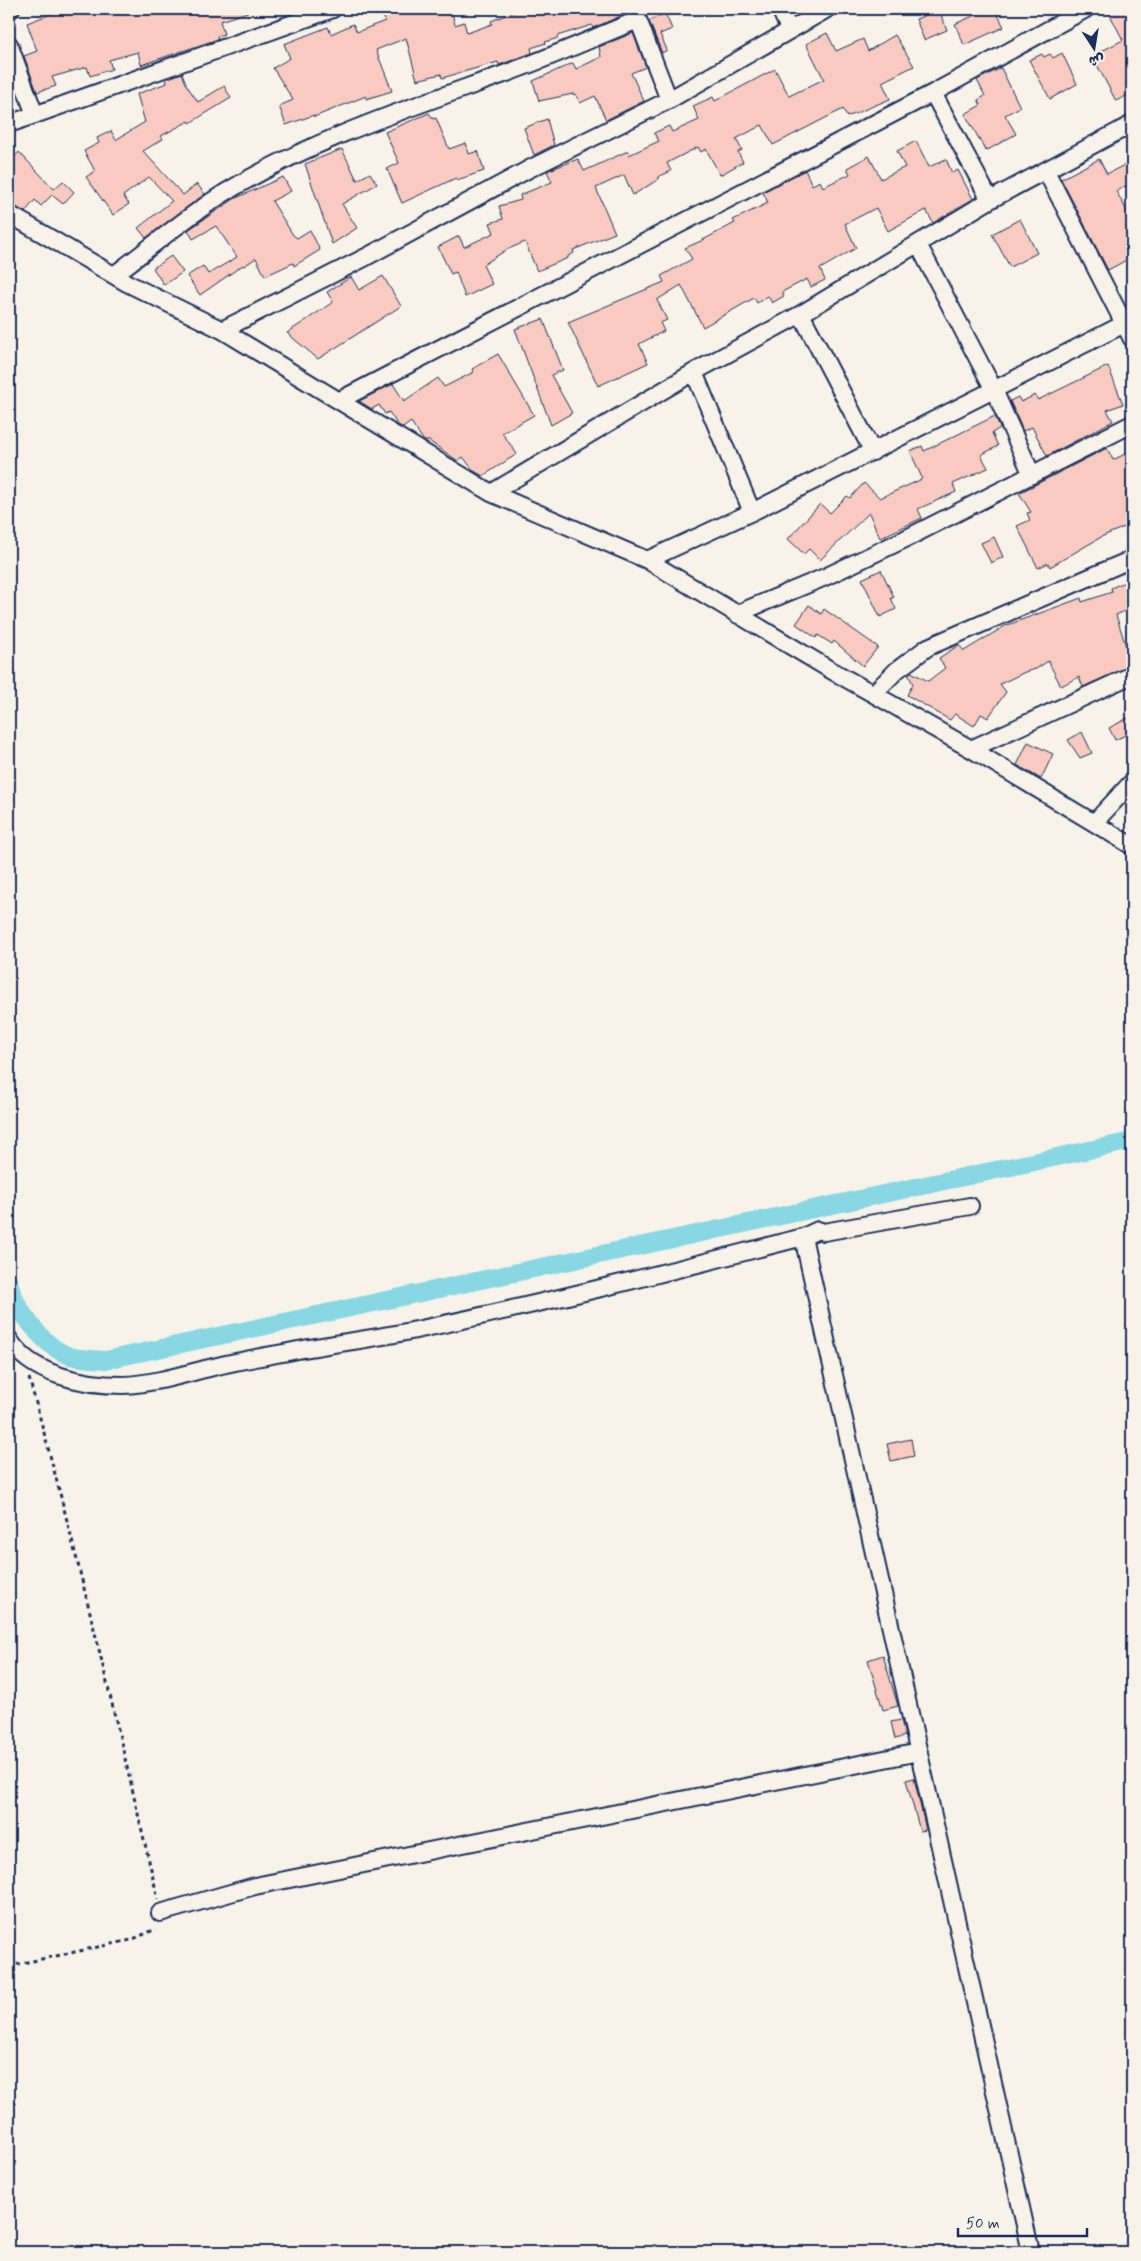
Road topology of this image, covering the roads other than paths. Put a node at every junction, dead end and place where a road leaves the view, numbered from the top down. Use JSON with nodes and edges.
{"nodes":[{"id":1,"x":333,"y":9,"type":"edge"},
{"id":2,"x":780,"y":9,"type":"edge"},
{"id":3,"x":827,"y":9,"type":"edge"},
{"id":4,"x":1086,"y":9,"type":"edge"},
{"id":5,"x":636,"y":14,"type":"edge"},
{"id":6,"x":790,"y":30,"type":"junction"},
{"id":7,"x":9,"y":44,"type":"edge"},
{"id":8,"x":933,"y":94,"type":"junction"},
{"id":9,"x":669,"y":100,"type":"junction"},
{"id":10,"x":36,"y":116,"type":"junction"},
{"id":11,"x":9,"y":124,"type":"edge"},
{"id":12,"x":1132,"y":124,"type":"edge"},
{"id":13,"x":1046,"y":171,"type":"junction"},
{"id":14,"x":990,"y":200,"type":"junction"},
{"id":15,"x":9,"y":214,"type":"edge"},
{"id":16,"x":918,"y":244,"type":"junction"},
{"id":17,"x":114,"y":275,"type":"junction"},
{"id":18,"x":801,"y":314,"type":"junction"},
{"id":19,"x":1129,"y":321,"type":"edge"},
{"id":20,"x":222,"y":330,"type":"junction"},
{"id":21,"x":1132,"y":339,"type":"edge"},
{"id":22,"x":694,"y":372,"type":"junction"},
{"id":23,"x":994,"y":390,"type":"junction"},
{"id":24,"x":340,"y":400,"type":"junction"},
{"id":25,"x":1132,"y":424,"type":"edge"},
{"id":26,"x":873,"y":452,"type":"junction"},
{"id":27,"x":1032,"y":475,"type":"junction"},
{"id":28,"x":491,"y":493,"type":"junction"},
{"id":29,"x":752,"y":512,"type":"junction"},
{"id":30,"x":1132,"y":559,"type":"edge"},
{"id":31,"x":647,"y":560,"type":"junction"},
{"id":32,"x":736,"y":614,"type":"junction"},
{"id":33,"x":1132,"y":675,"type":"edge"},
{"id":34,"x":874,"y":693,"type":"junction"},
{"id":35,"x":971,"y":749,"type":"junction"},
{"id":36,"x":1132,"y":782,"type":"edge"},
{"id":37,"x":1094,"y":823,"type":"junction"},
{"id":38,"x":1132,"y":846,"type":"edge"},
{"id":39,"x":970,"y":1206,"type":"dead end"},
{"id":40,"x":803,"y":1237,"type":"junction"},
{"id":41,"x":9,"y":1339,"type":"edge"},
{"id":42,"x":918,"y":1752,"type":"junction"},
{"id":43,"x":160,"y":1913,"type":"road end"},
{"id":44,"x":1031,"y":2252,"type":"edge"}],
"edges":[{"from":1,"to":10,"type":"street"},
{"from":2,"to":6,"type":"street"},
{"from":3,"to":6,"type":"street"},
{"from":4,"to":8,"type":"street"},
{"from":5,"to":9,"type":"street"},
{"from":5,"to":17,"type":"street"},
{"from":6,"to":9,"type":"street"},
{"from":7,"to":10,"type":"street"},
{"from":8,"to":14,"type":"street"},
{"from":8,"to":24,"type":"street"},
{"from":9,"to":20,"type":"street"},
{"from":10,"to":11,"type":"street"},
{"from":12,"to":13,"type":"street"},
{"from":13,"to":14,"type":"street"},
{"from":13,"to":19,"type":"street"},
{"from":14,"to":16,"type":"street"},
{"from":15,"to":17,"type":"street"},
{"from":16,"to":18,"type":"street"},
{"from":16,"to":23,"type":"street"},
{"from":17,"to":20,"type":"street"},
{"from":18,"to":22,"type":"street"},
{"from":18,"to":26,"type":"street"},
{"from":19,"to":21,"type":"street"},
{"from":19,"to":23,"type":"street"},
{"from":20,"to":24,"type":"street"},
{"from":22,"to":28,"type":"street"},
{"from":22,"to":29,"type":"street"},
{"from":23,"to":26,"type":"street"},
{"from":23,"to":27,"type":"street"},
{"from":24,"to":28,"type":"street"},
{"from":25,"to":27,"type":"street"},
{"from":26,"to":29,"type":"street"},
{"from":27,"to":32,"type":"street"},
{"from":28,"to":31,"type":"street"},
{"from":29,"to":31,"type":"street"},
{"from":30,"to":34,"type":"street"},
{"from":31,"to":32,"type":"street"},
{"from":32,"to":34,"type":"street"},
{"from":33,"to":35,"type":"street"},
{"from":34,"to":35,"type":"street"},
{"from":35,"to":37,"type":"street"},
{"from":36,"to":37,"type":"street"},
{"from":37,"to":38,"type":"street"},
{"from":39,"to":40,"type":"street"},
{"from":40,"to":41,"type":"street"},
{"from":40,"to":42,"type":"street"},
{"from":42,"to":43,"type":"street"},
{"from":42,"to":44,"type":"street"}]}
